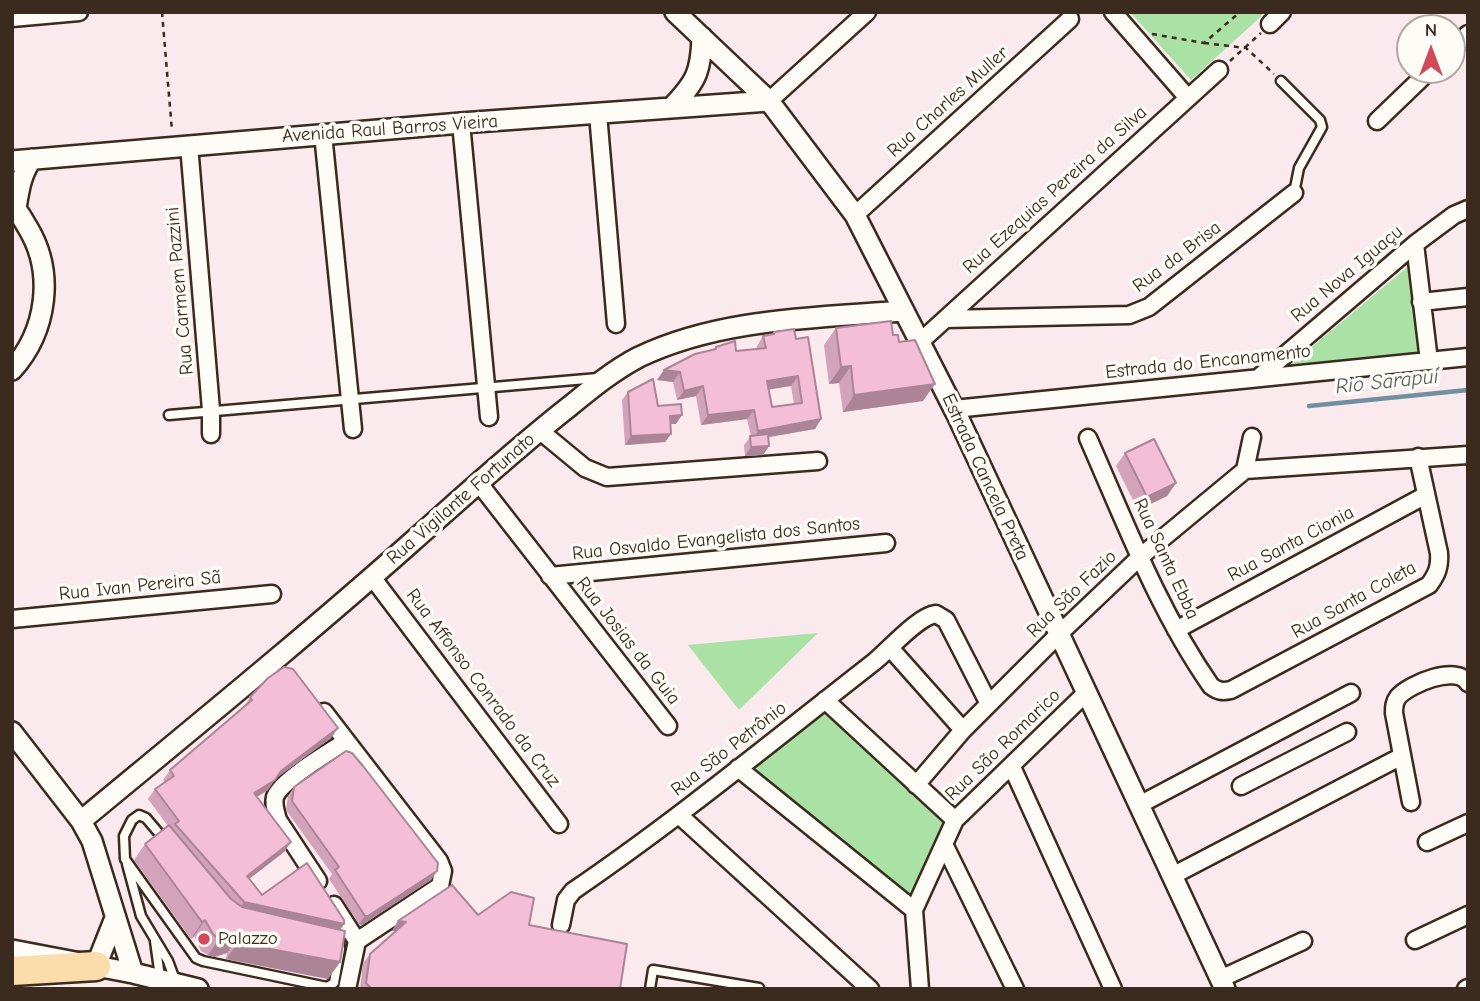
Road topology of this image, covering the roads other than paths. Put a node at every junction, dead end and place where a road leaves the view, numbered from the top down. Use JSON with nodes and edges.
{"nodes":[{"id":1,"x":79,"y":12,"type":"edge"},
{"id":2,"x":675,"y":12,"type":"edge"},
{"id":3,"x":867,"y":12,"type":"edge"},
{"id":4,"x":1113,"y":12,"type":"edge"},
{"id":5,"x":1282,"y":12,"type":"edge"},
{"id":6,"x":12,"y":18,"type":"edge"},
{"id":7,"x":1070,"y":19,"type":"dead end"},
{"id":8,"x":1270,"y":24,"type":"road end"},
{"id":9,"x":702,"y":37,"type":"junction"},
{"id":10,"x":1219,"y":70,"type":"road end"},
{"id":11,"x":1282,"y":81,"type":"road end"},
{"id":12,"x":1415,"y":84,"type":"edge"},
{"id":13,"x":1188,"y":98,"type":"junction"},
{"id":14,"x":769,"y":101,"type":"junction"},
{"id":15,"x":672,"y":107,"type":"junction"},
{"id":16,"x":598,"y":114,"type":"junction"},
{"id":17,"x":1377,"y":121,"type":"dead end"},
{"id":18,"x":461,"y":123,"type":"junction"},
{"id":19,"x":323,"y":134,"type":"junction"},
{"id":20,"x":181,"y":145,"type":"junction"},
{"id":21,"x":22,"y":160,"type":"edge"},
{"id":22,"x":1294,"y":193,"type":"joint"},
{"id":23,"x":14,"y":207,"type":"edge"},
{"id":24,"x":1468,"y":209,"type":"edge"},
{"id":25,"x":855,"y":215,"type":"junction"},
{"id":26,"x":1415,"y":244,"type":"junction"},
{"id":27,"x":1468,"y":297,"type":"edge"},
{"id":28,"x":1421,"y":302,"type":"junction"},
{"id":29,"x":904,"y":311,"type":"junction"},
{"id":30,"x":945,"y":319,"type":"junction"},
{"id":31,"x":616,"y":324,"type":"dead end"},
{"id":32,"x":920,"y":342,"type":"junction"},
{"id":33,"x":1468,"y":358,"type":"edge"},
{"id":34,"x":1429,"y":361,"type":"junction"},
{"id":35,"x":12,"y":370,"type":"edge"},
{"id":36,"x":606,"y":377,"type":"junction"},
{"id":37,"x":1258,"y":377,"type":"junction"},
{"id":38,"x":485,"y":386,"type":"junction"},
{"id":39,"x":350,"y":401,"type":"junction"},
{"id":40,"x":954,"y":409,"type":"junction"},
{"id":41,"x":211,"y":410,"type":"junction"},
{"id":42,"x":169,"y":415,"type":"dead end"},
{"id":43,"x":489,"y":417,"type":"dead end"},
{"id":44,"x":353,"y":429,"type":"dead end"},
{"id":45,"x":539,"y":430,"type":"junction"},
{"id":46,"x":211,"y":434,"type":"dead end"},
{"id":47,"x":1252,"y":437,"type":"dead end"},
{"id":48,"x":1088,"y":438,"type":"dead end"},
{"id":49,"x":1468,"y":454,"type":"edge"},
{"id":50,"x":1418,"y":457,"type":"junction"},
{"id":51,"x":818,"y":461,"type":"dead end"},
{"id":52,"x":1245,"y":470,"type":"junction"},
{"id":53,"x":478,"y":482,"type":"junction"},
{"id":54,"x":1426,"y":495,"type":"junction"},
{"id":55,"x":886,"y":543,"type":"dead end"},
{"id":56,"x":1140,"y":557,"type":"junction"},
{"id":57,"x":550,"y":576,"type":"junction"},
{"id":58,"x":372,"y":577,"type":"junction"},
{"id":59,"x":272,"y":594,"type":"dead end"},
{"id":60,"x":12,"y":619,"type":"edge"},
{"id":61,"x":1176,"y":630,"type":"junction"},
{"id":62,"x":1059,"y":634,"type":"junction"},
{"id":63,"x":891,"y":649,"type":"junction"},
{"id":64,"x":1468,"y":683,"type":"edge"},
{"id":65,"x":1218,"y":691,"type":"joint"},
{"id":66,"x":1086,"y":692,"type":"junction"},
{"id":67,"x":1351,"y":693,"type":"dead end"},
{"id":68,"x":313,"y":698,"type":"edge"},
{"id":69,"x":825,"y":700,"type":"junction"},
{"id":70,"x":989,"y":704,"type":"junction"},
{"id":71,"x":668,"y":726,"type":"dead end"},
{"id":72,"x":964,"y":730,"type":"junction"},
{"id":73,"x":12,"y":732,"type":"edge"},
{"id":74,"x":1347,"y":733,"type":"dead end"},
{"id":75,"x":1270,"y":736,"type":"junction"},
{"id":76,"x":346,"y":741,"type":"junction"},
{"id":77,"x":1402,"y":756,"type":"junction"},
{"id":78,"x":1284,"y":764,"type":"junction"},
{"id":79,"x":1012,"y":766,"type":"junction"},
{"id":80,"x":738,"y":768,"type":"junction"},
{"id":81,"x":916,"y":785,"type":"junction"},
{"id":82,"x":1241,"y":786,"type":"dead end"},
{"id":83,"x":1411,"y":802,"type":"dead end"},
{"id":84,"x":1139,"y":805,"type":"junction"},
{"id":85,"x":679,"y":815,"type":"junction"},
{"id":86,"x":955,"y":820,"type":"junction"},
{"id":87,"x":81,"y":821,"type":"junction"},
{"id":88,"x":1468,"y":822,"type":"edge"},
{"id":89,"x":559,"y":824,"type":"dead end"},
{"id":90,"x":1427,"y":842,"type":"dead end"},
{"id":91,"x":944,"y":844,"type":"junction"},
{"id":92,"x":125,"y":859,"type":"junction"},
{"id":93,"x":1172,"y":876,"type":"junction"},
{"id":94,"x":914,"y":910,"type":"junction"},
{"id":95,"x":1468,"y":915,"type":"edge"},
{"id":96,"x":115,"y":918,"type":"junction"},
{"id":97,"x":561,"y":925,"type":"dead end"},
{"id":98,"x":154,"y":939,"type":"junction"},
{"id":99,"x":1415,"y":940,"type":"dead end"},
{"id":100,"x":357,"y":941,"type":"junction"},
{"id":101,"x":1303,"y":941,"type":"dead end"},
{"id":102,"x":12,"y":950,"type":"edge"},
{"id":103,"x":96,"y":966,"type":"junction"},
{"id":104,"x":12,"y":971,"type":"edge"},
{"id":105,"x":133,"y":972,"type":"junction"},
{"id":106,"x":168,"y":981,"type":"junction"},
{"id":107,"x":1223,"y":984,"type":"edge"},
{"id":108,"x":760,"y":988,"type":"edge"},
{"id":109,"x":198,"y":989,"type":"edge"},
{"id":110,"x":347,"y":989,"type":"edge"},
{"id":111,"x":650,"y":989,"type":"edge"},
{"id":112,"x":870,"y":989,"type":"edge"},
{"id":113,"x":920,"y":989,"type":"edge"},
{"id":114,"x":1015,"y":989,"type":"edge"},
{"id":115,"x":1113,"y":989,"type":"edge"}],
"edges":[{"from":1,"to":6,"type":"street"},
{"from":2,"to":9,"type":"street","name":"Estrada Cancela Preta"},
{"from":3,"to":14,"type":"street"},
{"from":4,"to":13,"type":"street"},
{"from":5,"to":8,"type":"street"},
{"from":7,"to":25,"type":"street","name":"Rua Charles Muller"},
{"from":9,"to":14,"type":"street","name":"Estrada Cancela Preta"},
{"from":9,"to":15,"type":"street"},
{"from":10,"to":13,"type":"street","name":"Rua Ezequias Pereira da Silva"},
{"from":11,"to":22,"type":"lane"},
{"from":12,"to":17,"type":"street"},
{"from":13,"to":30,"type":"street","name":"Rua Ezequias Pereira da Silva"},
{"from":14,"to":15,"type":"street","name":"Avenida Raul Barros Vieira"},
{"from":14,"to":25,"type":"street","name":"Estrada Cancela Preta"},
{"from":15,"to":16,"type":"street","name":"Avenida Raul Barros Vieira"},
{"from":16,"to":18,"type":"street","name":"Avenida Raul Barros Vieira"},
{"from":16,"to":31,"type":"street"},
{"from":18,"to":19,"type":"street","name":"Avenida Raul Barros Vieira"},
{"from":18,"to":38,"type":"street"},
{"from":19,"to":20,"type":"street","name":"Avenida Raul Barros Vieira"},
{"from":19,"to":39,"type":"street"},
{"from":20,"to":21,"type":"street","name":"Avenida Raul Barros Vieira"},
{"from":20,"to":41,"type":"street","name":"Rua Carmem Pazzini"},
{"from":21,"to":23,"type":"street"},
{"from":22,"to":30,"type":"street","name":"Rua da Brisa"},
{"from":23,"to":35,"type":"street"},
{"from":24,"to":26,"type":"street","name":"Rua Nova Iguaçu"},
{"from":25,"to":29,"type":"street","name":"Estrada Cancela Preta"},
{"from":26,"to":28,"type":"street"},
{"from":26,"to":37,"type":"street","name":"Rua Nova Iguaçu"},
{"from":27,"to":28,"type":"street"},
{"from":28,"to":34,"type":"street"},
{"from":29,"to":32,"type":"street","name":"Estrada Cancela Preta"},
{"from":29,"to":36,"type":"street","name":"Rua Vigilante Fortunato"},
{"from":30,"to":32,"type":"street","name":"Rua Ezequias Pereira da Silva"},
{"from":32,"to":40,"type":"street","name":"Estrada Cancela Preta"},
{"from":33,"to":34,"type":"street","name":"Estrada do Encanamento"},
{"from":34,"to":37,"type":"street","name":"Estrada do Encanamento"},
{"from":36,"to":38,"type":"lane"},
{"from":36,"to":45,"type":"street","name":"Rua Vigilante Fortunato"},
{"from":37,"to":40,"type":"street","name":"Estrada do Encanamento"},
{"from":38,"to":39,"type":"lane"},
{"from":38,"to":43,"type":"street"},
{"from":39,"to":41,"type":"lane"},
{"from":39,"to":44,"type":"street"},
{"from":40,"to":62,"type":"street","name":"Estrada Cancela Preta"},
{"from":41,"to":42,"type":"lane"},
{"from":41,"to":46,"type":"street","name":"Rua Carmem Pazzini"},
{"from":45,"to":51,"type":"street"},
{"from":45,"to":53,"type":"street","name":"Rua Vigilante Fortunato"},
{"from":47,"to":52,"type":"street"},
{"from":48,"to":56,"type":"street","name":"Rua Santa Ebba"},
{"from":49,"to":50,"type":"street"},
{"from":50,"to":52,"type":"street"},
{"from":50,"to":54,"type":"street","name":"Rua Santa Coleta"},
{"from":52,"to":56,"type":"street","name":"Rua São Fazio"},
{"from":53,"to":57,"type":"street","name":"Rua Josias da Guia"},
{"from":53,"to":58,"type":"street","name":"Rua Vigilante Fortunato"},
{"from":54,"to":61,"type":"street","name":"Rua Santa Cionia"},
{"from":54,"to":65,"type":"street","name":"Rua Santa Coleta"},
{"from":55,"to":57,"type":"street","name":"Rua Osvaldo Evangelista dos Santos"},
{"from":56,"to":61,"type":"street","name":"Rua Santa Ebba"},
{"from":56,"to":62,"type":"street","name":"Rua São Fazio"},
{"from":57,"to":71,"type":"street","name":"Rua Josias da Guia"},
{"from":58,"to":87,"type":"street","name":"Rua Vigilante Fortunato"},
{"from":58,"to":89,"type":"street","name":"Rua Affonso Conrado da Cruz"},
{"from":59,"to":60,"type":"street","name":"Rua Ivan Pereira Sã"},
{"from":61,"to":65,"type":"street","name":"Rua Santa Ebba"},
{"from":62,"to":66,"type":"street","name":"Estrada Cancela Preta"},
{"from":62,"to":70,"type":"street","name":"Rua São Fazio"},
{"from":63,"to":69,"type":"street","name":"Rua São Petrônio"},
{"from":63,"to":70,"type":"street","name":"Rua São Petrônio"},
{"from":63,"to":72,"type":"street"},
{"from":64,"to":77,"type":"street"},
{"from":66,"to":79,"type":"street","name":"Rua São Romarico"},
{"from":66,"to":84,"type":"street","name":"Estrada Cancela Preta"},
{"from":67,"to":75,"type":"street"},
{"from":68,"to":76,"type":"street"},
{"from":69,"to":80,"type":"street","name":"Rua São Petrônio"},
{"from":69,"to":81,"type":"street"},
{"from":70,"to":72,"type":"street","name":"Rua São Fazio"},
{"from":72,"to":81,"type":"street","name":"Rua São Fazio"},
{"from":73,"to":87,"type":"street"},
{"from":74,"to":78,"type":"street"},
{"from":75,"to":78,"type":"street"},
{"from":75,"to":84,"type":"street"},
{"from":76,"to":100,"type":"street"},
{"from":76,"to":100,"type":"street"},
{"from":77,"to":83,"type":"street"},
{"from":77,"to":93,"type":"street"},
{"from":78,"to":82,"type":"street"},
{"from":79,"to":86,"type":"street","name":"Rua São Romarico"},
{"from":79,"to":115,"type":"street"},
{"from":80,"to":85,"type":"street","name":"Rua São Petrônio"},
{"from":80,"to":94,"type":"street"},
{"from":81,"to":86,"type":"street"},
{"from":84,"to":93,"type":"street","name":"Estrada Cancela Preta"},
{"from":85,"to":97,"type":"street","name":"Rua São Petrônio"},
{"from":85,"to":112,"type":"street"},
{"from":86,"to":91,"type":"street","name":"Rua São Romarico"},
{"from":87,"to":96,"type":"street"},
{"from":88,"to":90,"type":"street"},
{"from":91,"to":94,"type":"street","name":"Rua São Romarico"},
{"from":91,"to":114,"type":"street"},
{"from":92,"to":92,"type":"lane"},
{"from":92,"to":98,"type":"lane"},
{"from":93,"to":107,"type":"street","name":"Estrada Cancela Preta"},
{"from":94,"to":113,"type":"street","name":"Rua São Romarico"},
{"from":95,"to":99,"type":"street"},
{"from":96,"to":103,"type":"street"},
{"from":96,"to":105,"type":"street"},
{"from":98,"to":106,"type":"lane"},
{"from":98,"to":106,"type":"lane"},
{"from":100,"to":110,"type":"street"},
{"from":101,"to":107,"type":"street"},
{"from":102,"to":103,"type":"street"},
{"from":103,"to":104,"type":"highway"},
{"from":103,"to":105,"type":"street"},
{"from":105,"to":106,"type":"street"},
{"from":106,"to":109,"type":"street"},
{"from":108,"to":111,"type":"lane"}]}
